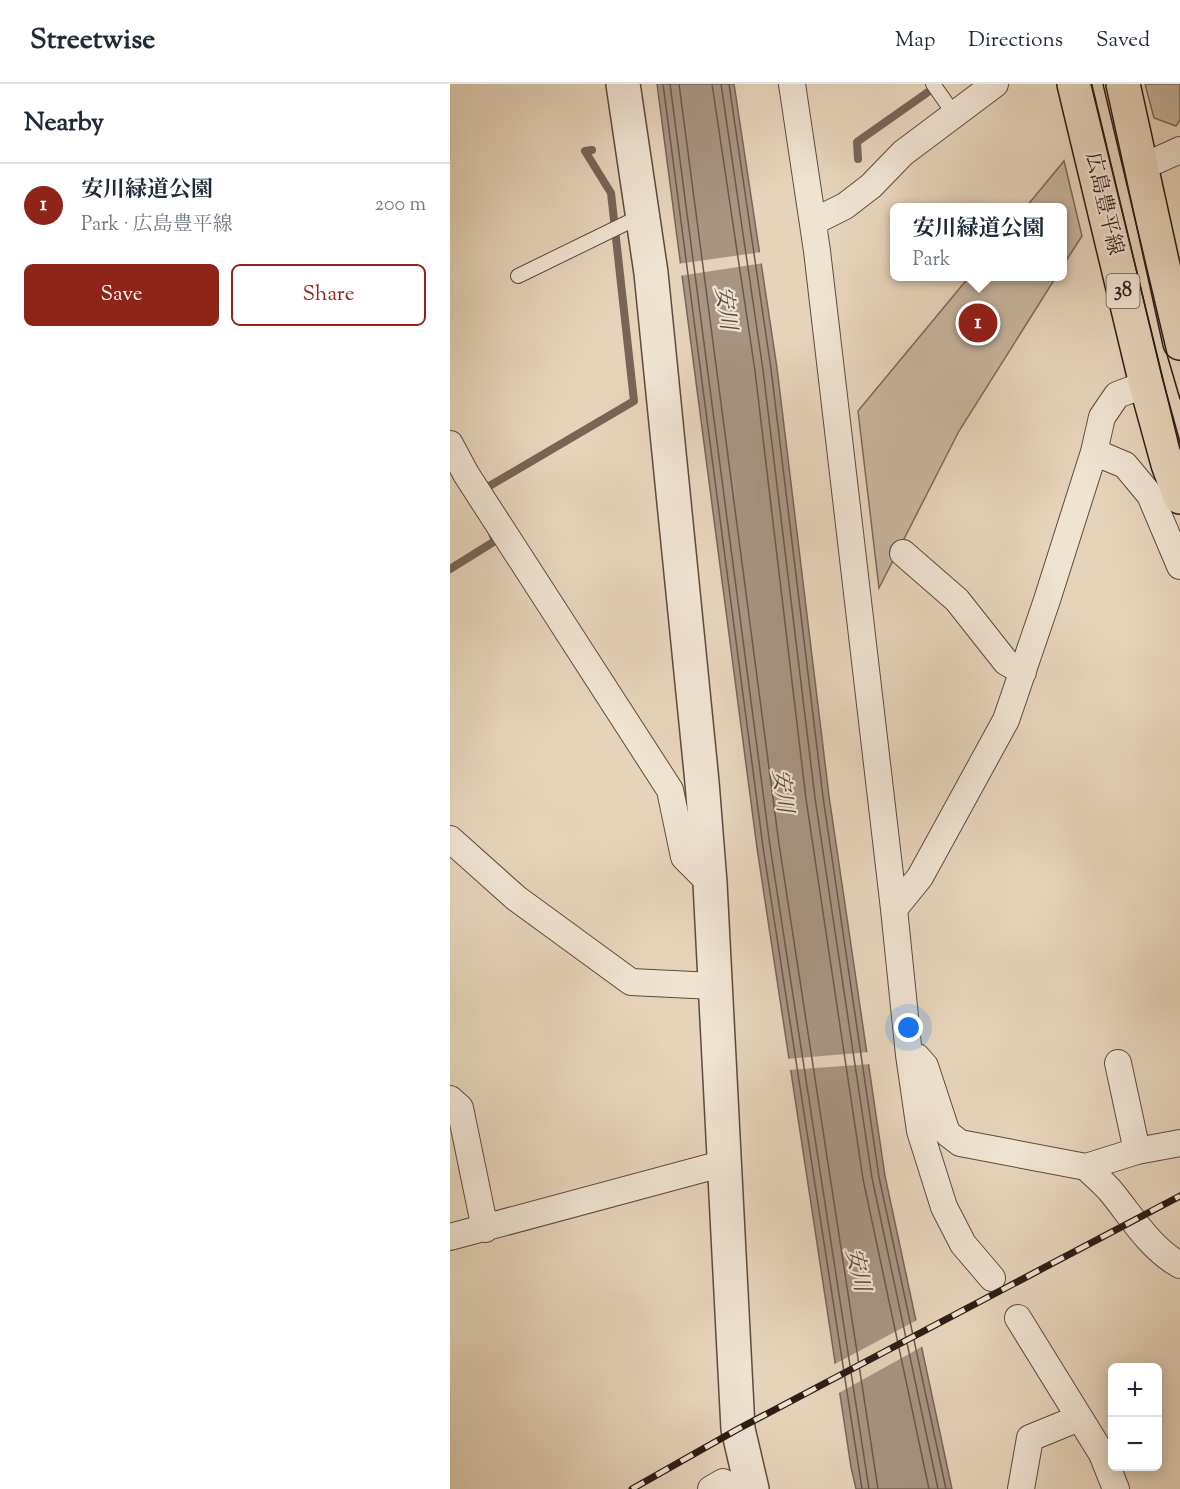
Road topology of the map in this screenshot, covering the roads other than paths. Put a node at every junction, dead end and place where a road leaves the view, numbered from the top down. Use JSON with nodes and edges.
{"nodes":[{"id":1,"x":623,"y":84,"type":"edge"},
{"id":2,"x":792,"y":84,"type":"edge"},
{"id":3,"x":809,"y":84,"type":"edge"},
{"id":4,"x":933,"y":84,"type":"edge"},
{"id":5,"x":995,"y":84,"type":"edge"},
{"id":6,"x":1074,"y":84,"type":"edge"},
{"id":7,"x":1123,"y":84,"type":"edge"},
{"id":8,"x":950,"y":108,"type":"junction"},
{"id":9,"x":1180,"y":150,"type":"edge"},
{"id":10,"x":1142,"y":167,"type":"junction"},
{"id":11,"x":643,"y":214,"type":"junction"},
{"id":12,"x":813,"y":222,"type":"junction"},
{"id":13,"x":518,"y":276,"type":"dead end"},
{"id":14,"x":1180,"y":343,"type":"edge"},
{"id":15,"x":1146,"y":384,"type":"junction"},
{"id":16,"x":450,"y":444,"type":"edge"},
{"id":17,"x":1094,"y":452,"type":"junction"},
{"id":18,"x":1180,"y":497,"type":"edge"},
{"id":19,"x":903,"y":553,"type":"dead end"},
{"id":20,"x":1180,"y":566,"type":"edge"},
{"id":21,"x":1023,"y":672,"type":"junction"},
{"id":22,"x":450,"y":839,"type":"edge"},
{"id":23,"x":710,"y":883,"type":"junction"},
{"id":24,"x":894,"y":909,"type":"junction"},
{"id":25,"x":714,"y":986,"type":"junction"},
{"id":26,"x":908,"y":1047,"type":"junction"},
{"id":27,"x":1118,"y":1062,"type":"dead end"},
{"id":28,"x":450,"y":1099,"type":"edge"},
{"id":29,"x":1180,"y":1143,"type":"edge"},
{"id":30,"x":1137,"y":1151,"type":"junction"},
{"id":31,"x":725,"y":1163,"type":"junction"},
{"id":32,"x":1086,"y":1167,"type":"junction"},
{"id":33,"x":485,"y":1229,"type":"junction"},
{"id":34,"x":450,"y":1237,"type":"edge"},
{"id":35,"x":1180,"y":1265,"type":"edge"},
{"id":36,"x":992,"y":1278,"type":"dead end"},
{"id":37,"x":1018,"y":1318,"type":"dead end"},
{"id":38,"x":1079,"y":1418,"type":"junction"},
{"id":39,"x":711,"y":1489,"type":"edge"},
{"id":40,"x":725,"y":1489,"type":"edge"},
{"id":41,"x":752,"y":1489,"type":"edge"},
{"id":42,"x":1022,"y":1489,"type":"edge"},
{"id":43,"x":1116,"y":1489,"type":"edge"}],
"edges":[{"from":1,"to":11,"type":"street"},
{"from":2,"to":12,"type":"street"},
{"from":3,"to":12,"type":"street"},
{"from":4,"to":8,"type":"lane"},
{"from":5,"to":8,"type":"street"},
{"from":6,"to":15,"type":"main road","name":"広島豊平線","number":"38"},
{"from":7,"to":10,"type":"main road","number":"38"},
{"from":8,"to":12,"type":"street"},
{"from":9,"to":10,"type":"street"},
{"from":10,"to":14,"type":"main road","number":"38"},
{"from":11,"to":13,"type":"lane"},
{"from":11,"to":23,"type":"street"},
{"from":12,"to":24,"type":"street"},
{"from":15,"to":17,"type":"street"},
{"from":15,"to":18,"type":"main road","name":"広島豊平線","number":"38"},
{"from":16,"to":23,"type":"street"},
{"from":17,"to":20,"type":"street"},
{"from":17,"to":21,"type":"street"},
{"from":19,"to":21,"type":"street"},
{"from":21,"to":24,"type":"street"},
{"from":22,"to":25,"type":"street"},
{"from":23,"to":25,"type":"street"},
{"from":24,"to":26,"type":"street"},
{"from":25,"to":31,"type":"street"},
{"from":26,"to":32,"type":"street"},
{"from":26,"to":36,"type":"street"},
{"from":27,"to":30,"type":"street"},
{"from":28,"to":33,"type":"street"},
{"from":29,"to":30,"type":"street"},
{"from":30,"to":32,"type":"street"},
{"from":31,"to":33,"type":"street"},
{"from":31,"to":41,"type":"street"},
{"from":32,"to":35,"type":"street"},
{"from":33,"to":34,"type":"street"},
{"from":37,"to":38,"type":"street"},
{"from":38,"to":42,"type":"street"},
{"from":38,"to":43,"type":"street"},
{"from":39,"to":40,"type":"street"}]}
